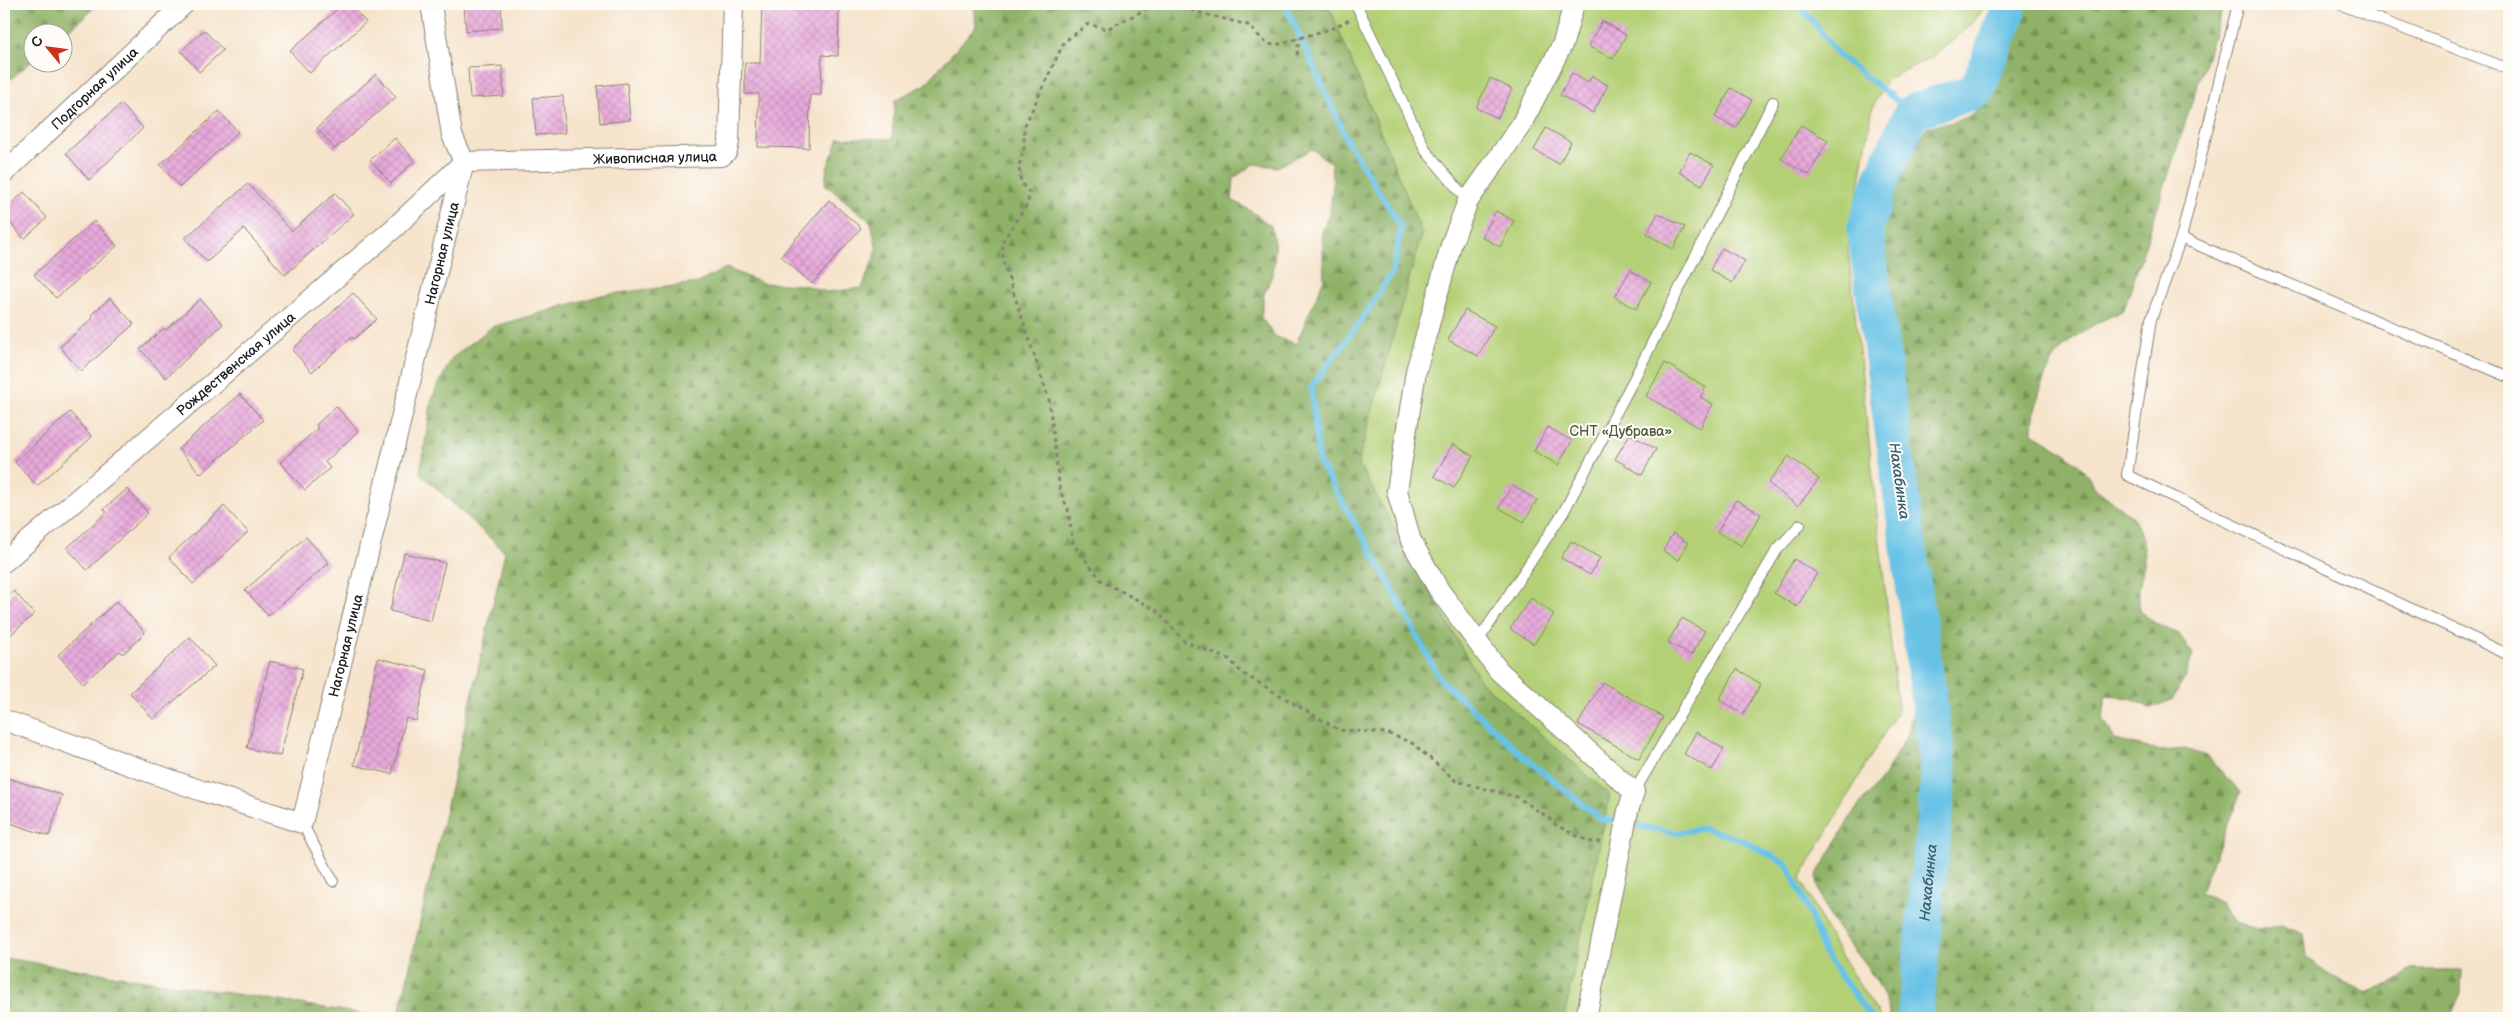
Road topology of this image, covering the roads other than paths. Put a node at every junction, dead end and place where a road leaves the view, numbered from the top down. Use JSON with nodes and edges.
{"nodes":[{"id":1,"x":184,"y":4,"type":"edge"},
{"id":2,"x":431,"y":4,"type":"edge"},
{"id":3,"x":733,"y":4,"type":"edge"},
{"id":4,"x":1356,"y":4,"type":"edge"},
{"id":5,"x":1574,"y":4,"type":"edge"},
{"id":6,"x":2238,"y":4,"type":"edge"},
{"id":7,"x":2339,"y":4,"type":"edge"},
{"id":8,"x":2509,"y":69,"type":"edge"},
{"id":9,"x":1773,"y":102,"type":"dead end"},
{"id":10,"x":464,"y":162,"type":"junction"},
{"id":11,"x":4,"y":173,"type":"edge"},
{"id":12,"x":1468,"y":201,"type":"junction"},
{"id":13,"x":2181,"y":238,"type":"junction"},
{"id":14,"x":2509,"y":377,"type":"edge"},
{"id":15,"x":1800,"y":525,"type":"dead end"},
{"id":16,"x":4,"y":562,"type":"edge"},
{"id":17,"x":1478,"y":642,"type":"junction"},
{"id":18,"x":2509,"y":655,"type":"edge"},
{"id":19,"x":4,"y":720,"type":"edge"},
{"id":20,"x":1634,"y":792,"type":"junction"},
{"id":21,"x":302,"y":823,"type":"junction"},
{"id":22,"x":333,"y":881,"type":"dead end"},
{"id":23,"x":1586,"y":1018,"type":"edge"}],
"edges":[{"from":1,"to":11,"type":"street","name":"Подгорная улица"},
{"from":2,"to":10,"type":"street"},
{"from":3,"to":10,"type":"street","name":"Живописная улица"},
{"from":4,"to":12,"type":"lane"},
{"from":5,"to":12,"type":"street"},
{"from":6,"to":13,"type":"lane"},
{"from":7,"to":8,"type":"lane"},
{"from":9,"to":17,"type":"lane"},
{"from":10,"to":16,"type":"street","name":"Рождественская улица"},
{"from":10,"to":21,"type":"street","name":"Нагорная улица"},
{"from":12,"to":17,"type":"street"},
{"from":13,"to":14,"type":"lane"},
{"from":13,"to":18,"type":"lane"},
{"from":15,"to":20,"type":"lane"},
{"from":17,"to":20,"type":"street"},
{"from":19,"to":21,"type":"street"},
{"from":20,"to":23,"type":"street"},
{"from":21,"to":22,"type":"lane"}]}
